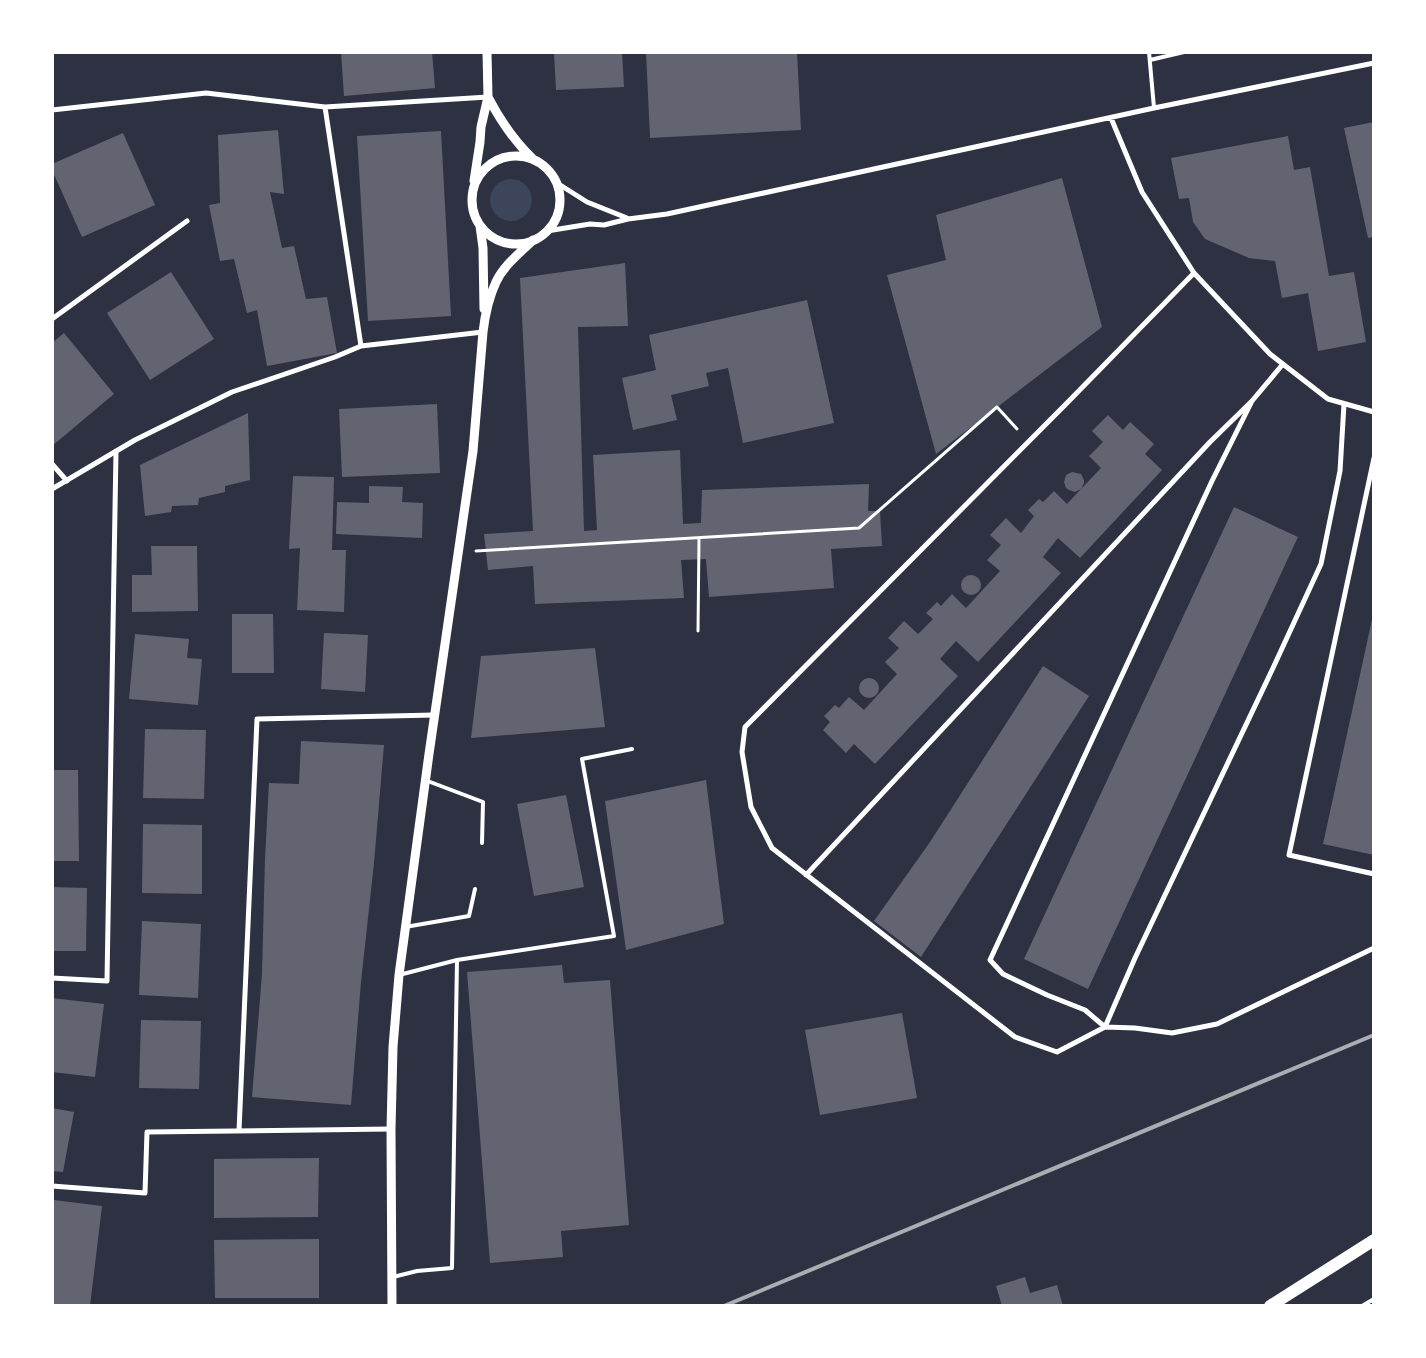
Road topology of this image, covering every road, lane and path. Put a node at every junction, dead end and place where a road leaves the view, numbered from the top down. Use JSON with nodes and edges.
{"nodes":[{"id":1,"x":487,"y":52,"type":"edge"},
{"id":2,"x":1149,"y":52,"type":"edge"},
{"id":3,"x":1184,"y":52,"type":"edge"},
{"id":4,"x":1150,"y":60,"type":"junction"},
{"id":5,"x":1374,"y":63,"type":"edge"},
{"id":6,"x":488,"y":97,"type":"junction"},
{"id":7,"x":325,"y":107,"type":"junction"},
{"id":8,"x":1154,"y":108,"type":"junction"},
{"id":9,"x":52,"y":110,"type":"edge"},
{"id":10,"x":1111,"y":118,"type":"junction"},
{"id":11,"x":534,"y":159,"type":"junction"},
{"id":12,"x":557,"y":183,"type":"junction"},
{"id":13,"x":474,"y":186,"type":"junction"},
{"id":14,"x":628,"y":219,"type":"junction"},
{"id":15,"x":187,"y":221,"type":"dead end"},
{"id":16,"x":480,"y":226,"type":"junction"},
{"id":17,"x":548,"y":231,"type":"junction"},
{"id":18,"x":533,"y":240,"type":"junction"},
{"id":19,"x":1194,"y":273,"type":"junction"},
{"id":20,"x":485,"y":317,"type":"junction"},
{"id":21,"x":52,"y":319,"type":"edge"},
{"id":22,"x":482,"y":332,"type":"junction"},
{"id":23,"x":360,"y":346,"type":"junction"},
{"id":24,"x":1283,"y":364,"type":"junction"},
{"id":25,"x":1252,"y":401,"type":"junction"},
{"id":26,"x":1344,"y":404,"type":"junction"},
{"id":27,"x":1374,"y":412,"type":"edge"},
{"id":28,"x":1029,"y":441,"type":"junction"},
{"id":29,"x":116,"y":451,"type":"junction"},
{"id":30,"x":1374,"y":458,"type":"edge"},
{"id":31,"x":52,"y":464,"type":"edge"},
{"id":32,"x":67,"y":481,"type":"junction"},
{"id":33,"x":52,"y":489,"type":"edge"},
{"id":34,"x":699,"y":538,"type":"junction"},
{"id":35,"x":458,"y":552,"type":"junction"},
{"id":36,"x":698,"y":631,"type":"dead end"},
{"id":37,"x":434,"y":715,"type":"junction"},
{"id":38,"x":632,"y":749,"type":"dead end"},
{"id":39,"x":425,"y":780,"type":"junction"},
{"id":40,"x":482,"y":843,"type":"dead end"},
{"id":41,"x":1374,"y":874,"type":"edge"},
{"id":42,"x":806,"y":875,"type":"junction"},
{"id":43,"x":475,"y":889,"type":"dead end"},
{"id":44,"x":405,"y":927,"type":"junction"},
{"id":45,"x":1374,"y":948,"type":"edge"},
{"id":46,"x":457,"y":960,"type":"junction"},
{"id":47,"x":399,"y":974,"type":"junction"},
{"id":48,"x":52,"y":978,"type":"edge"},
{"id":49,"x":1105,"y":1027,"type":"junction"},
{"id":50,"x":391,"y":1129,"type":"junction"},
{"id":51,"x":239,"y":1131,"type":"junction"},
{"id":52,"x":52,"y":1186,"type":"edge"},
{"id":53,"x":1374,"y":1240,"type":"edge"},
{"id":54,"x":392,"y":1277,"type":"junction"},
{"id":55,"x":1374,"y":1299,"type":"edge"},
{"id":56,"x":392,"y":1306,"type":"edge"},
{"id":57,"x":1270,"y":1306,"type":"edge"},
{"id":58,"x":1362,"y":1306,"type":"edge"}],
"edges":[{"from":1,"to":6,"type":"street"},
{"from":2,"to":4,"type":"lane"},
{"from":3,"to":4,"type":"lane"},
{"from":4,"to":8,"type":"lane"},
{"from":5,"to":8,"type":"street"},
{"from":6,"to":7,"type":"street"},
{"from":6,"to":11,"type":"street"},
{"from":6,"to":13,"type":"street"},
{"from":7,"to":9,"type":"street"},
{"from":7,"to":23,"type":"street"},
{"from":8,"to":10,"type":"street"},
{"from":10,"to":14,"type":"street"},
{"from":10,"to":19,"type":"street"},
{"from":11,"to":12,"type":"street"},
{"from":11,"to":13,"type":"street"},
{"from":12,"to":14,"type":"street"},
{"from":12,"to":17,"type":"street"},
{"from":13,"to":16,"type":"street"},
{"from":14,"to":17,"type":"street"},
{"from":15,"to":21,"type":"street"},
{"from":16,"to":18,"type":"street"},
{"from":16,"to":20,"type":"street"},
{"from":17,"to":18,"type":"street"},
{"from":18,"to":20,"type":"street"},
{"from":19,"to":24,"type":"street"},
{"from":19,"to":28,"type":"street"},
{"from":20,"to":22,"type":"street"},
{"from":22,"to":23,"type":"street"},
{"from":22,"to":35,"type":"street"},
{"from":23,"to":29,"type":"street"},
{"from":24,"to":25,"type":"street"},
{"from":24,"to":26,"type":"street"},
{"from":25,"to":42,"type":"street"},
{"from":25,"to":49,"type":"street"},
{"from":26,"to":27,"type":"street"},
{"from":26,"to":49,"type":"street"},
{"from":28,"to":34,"type":"path"},
{"from":28,"to":42,"type":"street"},
{"from":29,"to":32,"type":"street"},
{"from":29,"to":48,"type":"street"},
{"from":30,"to":41,"type":"street"},
{"from":31,"to":32,"type":"street"},
{"from":32,"to":33,"type":"street"},
{"from":34,"to":35,"type":"path"},
{"from":34,"to":36,"type":"path"},
{"from":35,"to":37,"type":"street"},
{"from":37,"to":39,"type":"street"},
{"from":37,"to":51,"type":"street"},
{"from":38,"to":46,"type":"lane"},
{"from":39,"to":40,"type":"lane"},
{"from":39,"to":44,"type":"street"},
{"from":42,"to":49,"type":"street"},
{"from":43,"to":44,"type":"lane"},
{"from":44,"to":47,"type":"street"},
{"from":45,"to":49,"type":"street"},
{"from":46,"to":47,"type":"lane"},
{"from":46,"to":54,"type":"lane"},
{"from":47,"to":50,"type":"street"},
{"from":50,"to":51,"type":"street"},
{"from":50,"to":54,"type":"street"},
{"from":51,"to":52,"type":"street"},
{"from":53,"to":57,"type":"main road"},
{"from":54,"to":56,"type":"street"},
{"from":55,"to":58,"type":"lane"}]}
